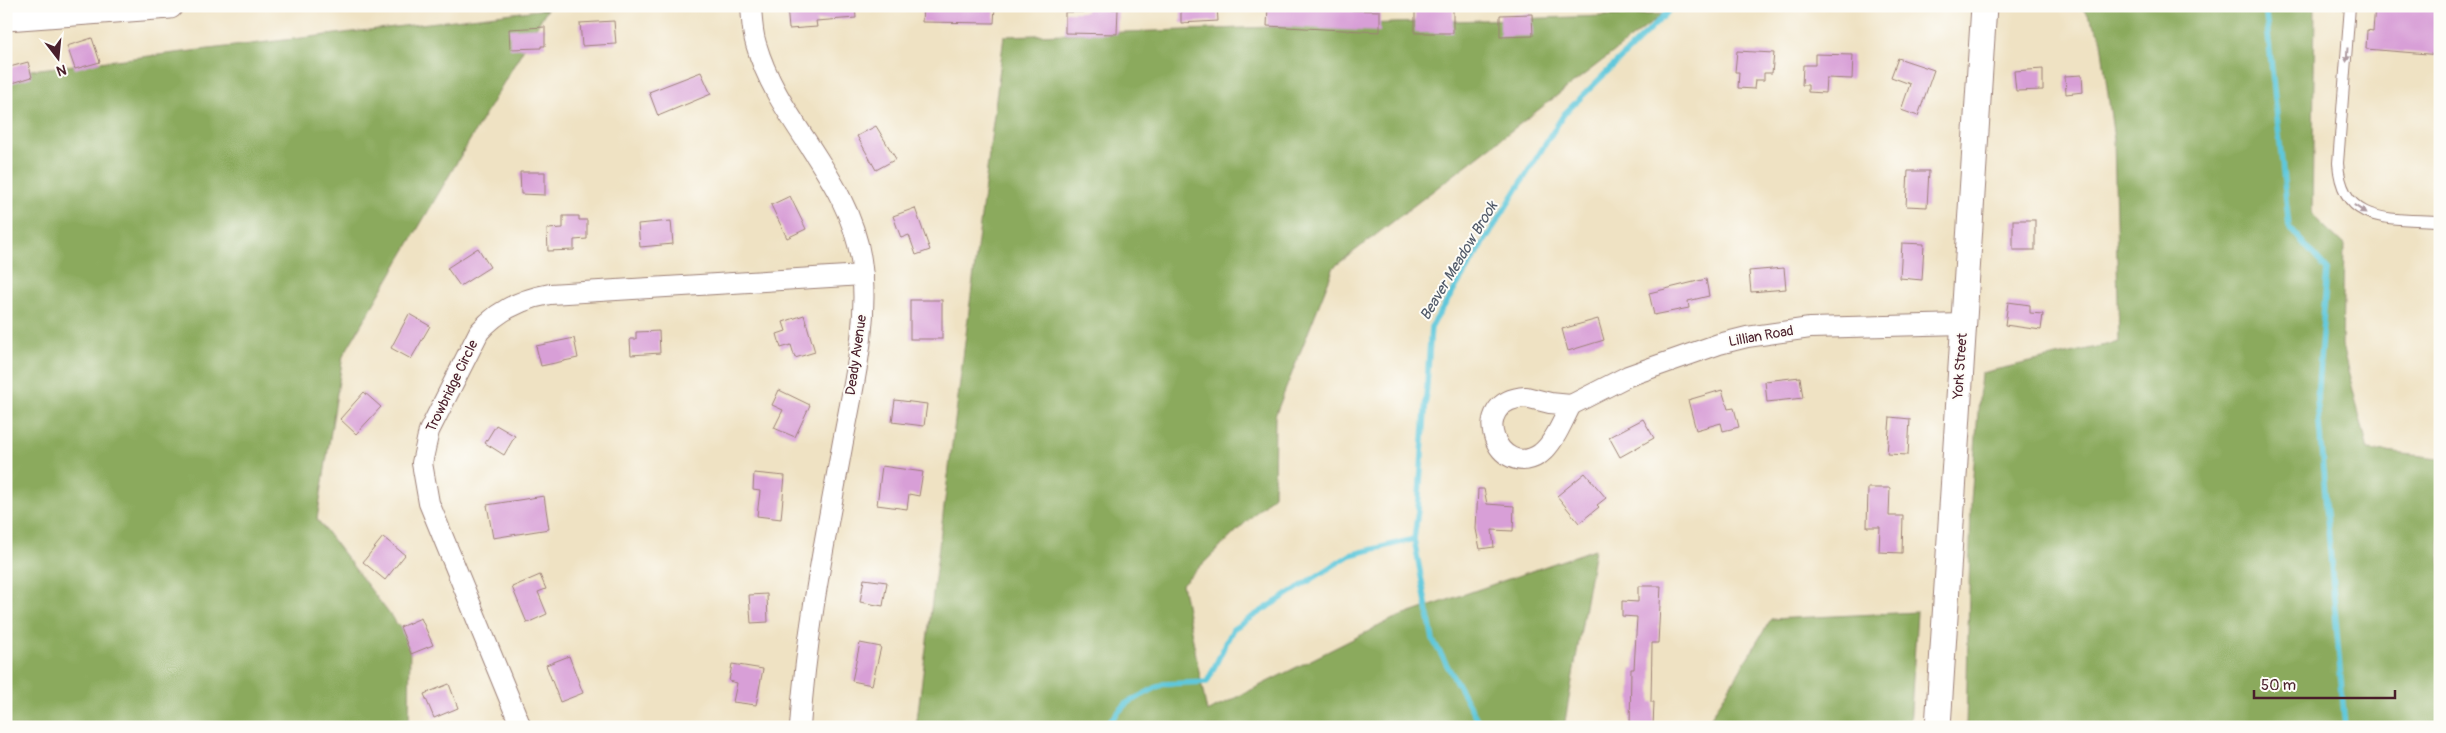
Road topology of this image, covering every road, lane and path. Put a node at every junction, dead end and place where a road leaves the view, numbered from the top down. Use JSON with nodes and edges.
{"nodes":[{"id":1,"x":170,"y":6,"type":"edge"},
{"id":2,"x":751,"y":6,"type":"edge"},
{"id":3,"x":1984,"y":6,"type":"edge"},
{"id":4,"x":2350,"y":6,"type":"edge"},
{"id":5,"x":6,"y":18,"type":"edge"},
{"id":6,"x":2440,"y":221,"type":"edge"},
{"id":7,"x":863,"y":275,"type":"junction"},
{"id":8,"x":1963,"y":324,"type":"junction"},
{"id":9,"x":1571,"y":405,"type":"dead end"},
{"id":10,"x":520,"y":727,"type":"edge"},
{"id":11,"x":800,"y":727,"type":"edge"},
{"id":12,"x":1938,"y":727,"type":"edge"}],
"edges":[{"from":1,"to":5,"type":"street"},
{"from":2,"to":7,"type":"street","name":"Deady Avenue"},
{"from":3,"to":8,"type":"street","name":"York Street"},
{"from":4,"to":6,"type":"lane","one_way":true},
{"from":7,"to":10,"type":"street","name":"Trowbridge Circle"},
{"from":7,"to":11,"type":"street","name":"Deady Avenue"},
{"from":8,"to":9,"type":"street","name":"Lillian Road"},
{"from":8,"to":12,"type":"street","name":"York Street"}]}
